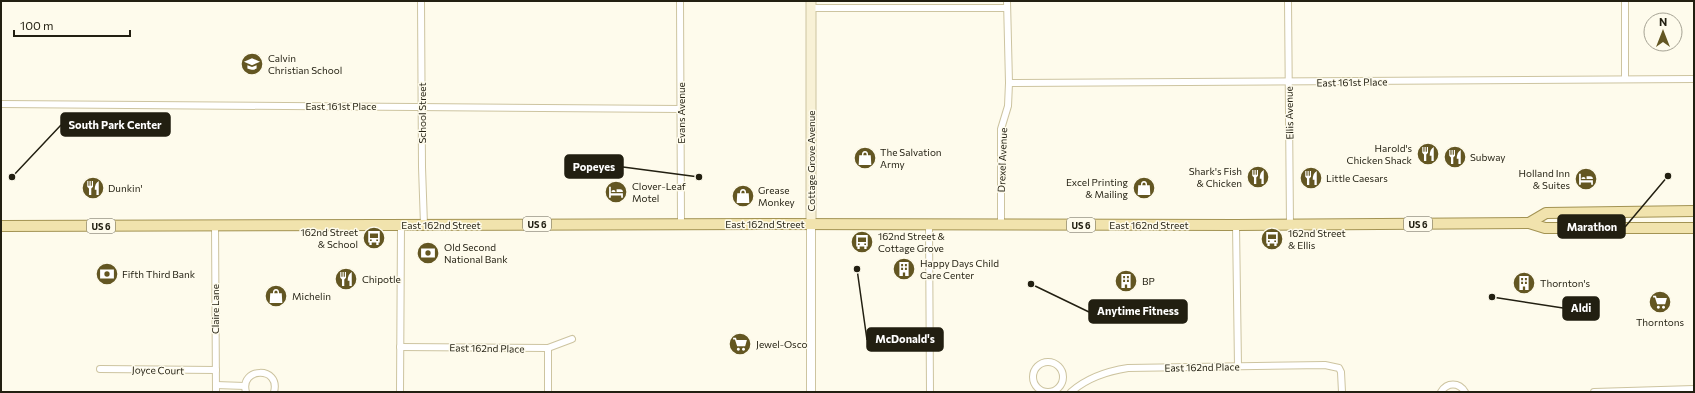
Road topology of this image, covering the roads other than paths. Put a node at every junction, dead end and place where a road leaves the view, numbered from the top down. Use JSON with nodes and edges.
{"nodes":[{"id":1,"x":421,"y":1,"type":"edge"},
{"id":2,"x":680,"y":1,"type":"edge"},
{"id":3,"x":1288,"y":1,"type":"edge"},
{"id":4,"x":1625,"y":1,"type":"edge"},
{"id":5,"x":1007,"y":4,"type":"edge"},
{"id":6,"x":810,"y":5,"type":"edge"},
{"id":7,"x":1625,"y":79,"type":"junction"},
{"id":8,"x":1694,"y":79,"type":"edge"},
{"id":9,"x":1288,"y":82,"type":"junction"},
{"id":10,"x":1009,"y":84,"type":"junction"},
{"id":11,"x":1,"y":104,"type":"edge"},
{"id":12,"x":422,"y":107,"type":"junction"},
{"id":13,"x":681,"y":108,"type":"junction"},
{"id":14,"x":1694,"y":211,"type":"edge"},
{"id":15,"x":1528,"y":223,"type":"junction"},
{"id":16,"x":681,"y":224,"type":"junction"},
{"id":17,"x":811,"y":224,"type":"junction"},
{"id":18,"x":929,"y":224,"type":"junction"},
{"id":19,"x":215,"y":225,"type":"junction"},
{"id":20,"x":400,"y":225,"type":"junction"},
{"id":21,"x":424,"y":225,"type":"junction"},
{"id":22,"x":1001,"y":225,"type":"junction"},
{"id":23,"x":1290,"y":225,"type":"junction"},
{"id":24,"x":1,"y":226,"type":"edge"},
{"id":25,"x":1236,"y":226,"type":"junction"},
{"id":26,"x":1694,"y":228,"type":"edge"},
{"id":27,"x":572,"y":339,"type":"dead end"},
{"id":28,"x":400,"y":347,"type":"junction"},
{"id":29,"x":548,"y":348,"type":"junction"},
{"id":30,"x":1238,"y":366,"type":"junction"},
{"id":31,"x":100,"y":369,"type":"dead end"},
{"id":32,"x":216,"y":370,"type":"junction"},
{"id":33,"x":216,"y":389,"type":"edge"},
{"id":34,"x":245,"y":389,"type":"edge"},
{"id":35,"x":1694,"y":389,"type":"edge"},
{"id":36,"x":1060,"y":390,"type":"edge"},
{"id":37,"x":274,"y":392,"type":"edge"},
{"id":38,"x":400,"y":392,"type":"edge"},
{"id":39,"x":548,"y":392,"type":"edge"},
{"id":40,"x":811,"y":392,"type":"edge"},
{"id":41,"x":930,"y":392,"type":"edge"},
{"id":42,"x":1071,"y":392,"type":"edge"},
{"id":43,"x":1342,"y":392,"type":"edge"},
{"id":44,"x":1441,"y":392,"type":"edge"},
{"id":45,"x":1465,"y":392,"type":"edge"},
{"id":46,"x":1594,"y":392,"type":"edge"}],
"edges":[{"from":1,"to":12,"type":"street","name":"School Street"},
{"from":2,"to":13,"type":"street","name":"Evans Avenue"},
{"from":3,"to":9,"type":"street","name":"Ellis Avenue"},
{"from":4,"to":7,"type":"street"},
{"from":5,"to":6,"type":"street"},
{"from":5,"to":10,"type":"street","name":"Drexel Avenue"},
{"from":6,"to":17,"type":"main road","name":"Cottage Grove Avenue"},
{"from":7,"to":8,"type":"street","name":"East 161st Place"},
{"from":7,"to":9,"type":"street","name":"East 161st Place"},
{"from":9,"to":10,"type":"street","name":"East 161st Place"},
{"from":9,"to":23,"type":"street","name":"Ellis Avenue"},
{"from":10,"to":22,"type":"street","name":"Drexel Avenue"},
{"from":11,"to":12,"type":"street","name":"East 161st Place"},
{"from":12,"to":13,"type":"street","name":"East 161st Place"},
{"from":12,"to":21,"type":"street","name":"School Street"},
{"from":13,"to":16,"type":"street","name":"Evans Avenue"},
{"from":14,"to":15,"type":"main road","name":"East 162nd Street","number":"US 6"},
{"from":15,"to":23,"type":"main road","name":"East 162nd Street","number":"US 6"},
{"from":15,"to":26,"type":"main road","name":"East 162nd Street","number":"US 6"},
{"from":16,"to":17,"type":"main road","name":"East 162nd Street","number":"US 6"},
{"from":16,"to":21,"type":"main road","name":"East 162nd Street","number":"US 6"},
{"from":17,"to":18,"type":"main road","name":"East 162nd Street","number":"US 6"},
{"from":17,"to":40,"type":"street","name":"Cottage Grove Avenue"},
{"from":18,"to":22,"type":"main road","name":"East 162nd Street","number":"US 6"},
{"from":18,"to":41,"type":"street"},
{"from":19,"to":20,"type":"main road","name":"East 162nd Street","number":"US 6"},
{"from":19,"to":24,"type":"main road","name":"East 162nd Street","number":"US 6"},
{"from":19,"to":32,"type":"street","name":"Claire Lane"},
{"from":20,"to":21,"type":"main road","name":"East 162nd Street","number":"US 6"},
{"from":20,"to":28,"type":"street"},
{"from":22,"to":25,"type":"main road","name":"East 162nd Street","number":"US 6"},
{"from":23,"to":25,"type":"main road","name":"East 162nd Street","number":"US 6"},
{"from":25,"to":30,"type":"street"},
{"from":27,"to":29,"type":"street","name":"East 162nd Place"},
{"from":28,"to":29,"type":"street","name":"East 162nd Place"},
{"from":28,"to":38,"type":"street"},
{"from":29,"to":39,"type":"street"},
{"from":30,"to":42,"type":"street","name":"East 162nd Place"},
{"from":30,"to":43,"type":"street","name":"East 162nd Place"},
{"from":31,"to":32,"type":"street","name":"Joyce Court"},
{"from":32,"to":33,"type":"street","name":"Claire Lane"},
{"from":33,"to":34,"type":"street"},
{"from":34,"to":37,"type":"street"},
{"from":35,"to":46,"type":"street"},
{"from":36,"to":36,"type":"street"},
{"from":44,"to":45,"type":"street"}]}
